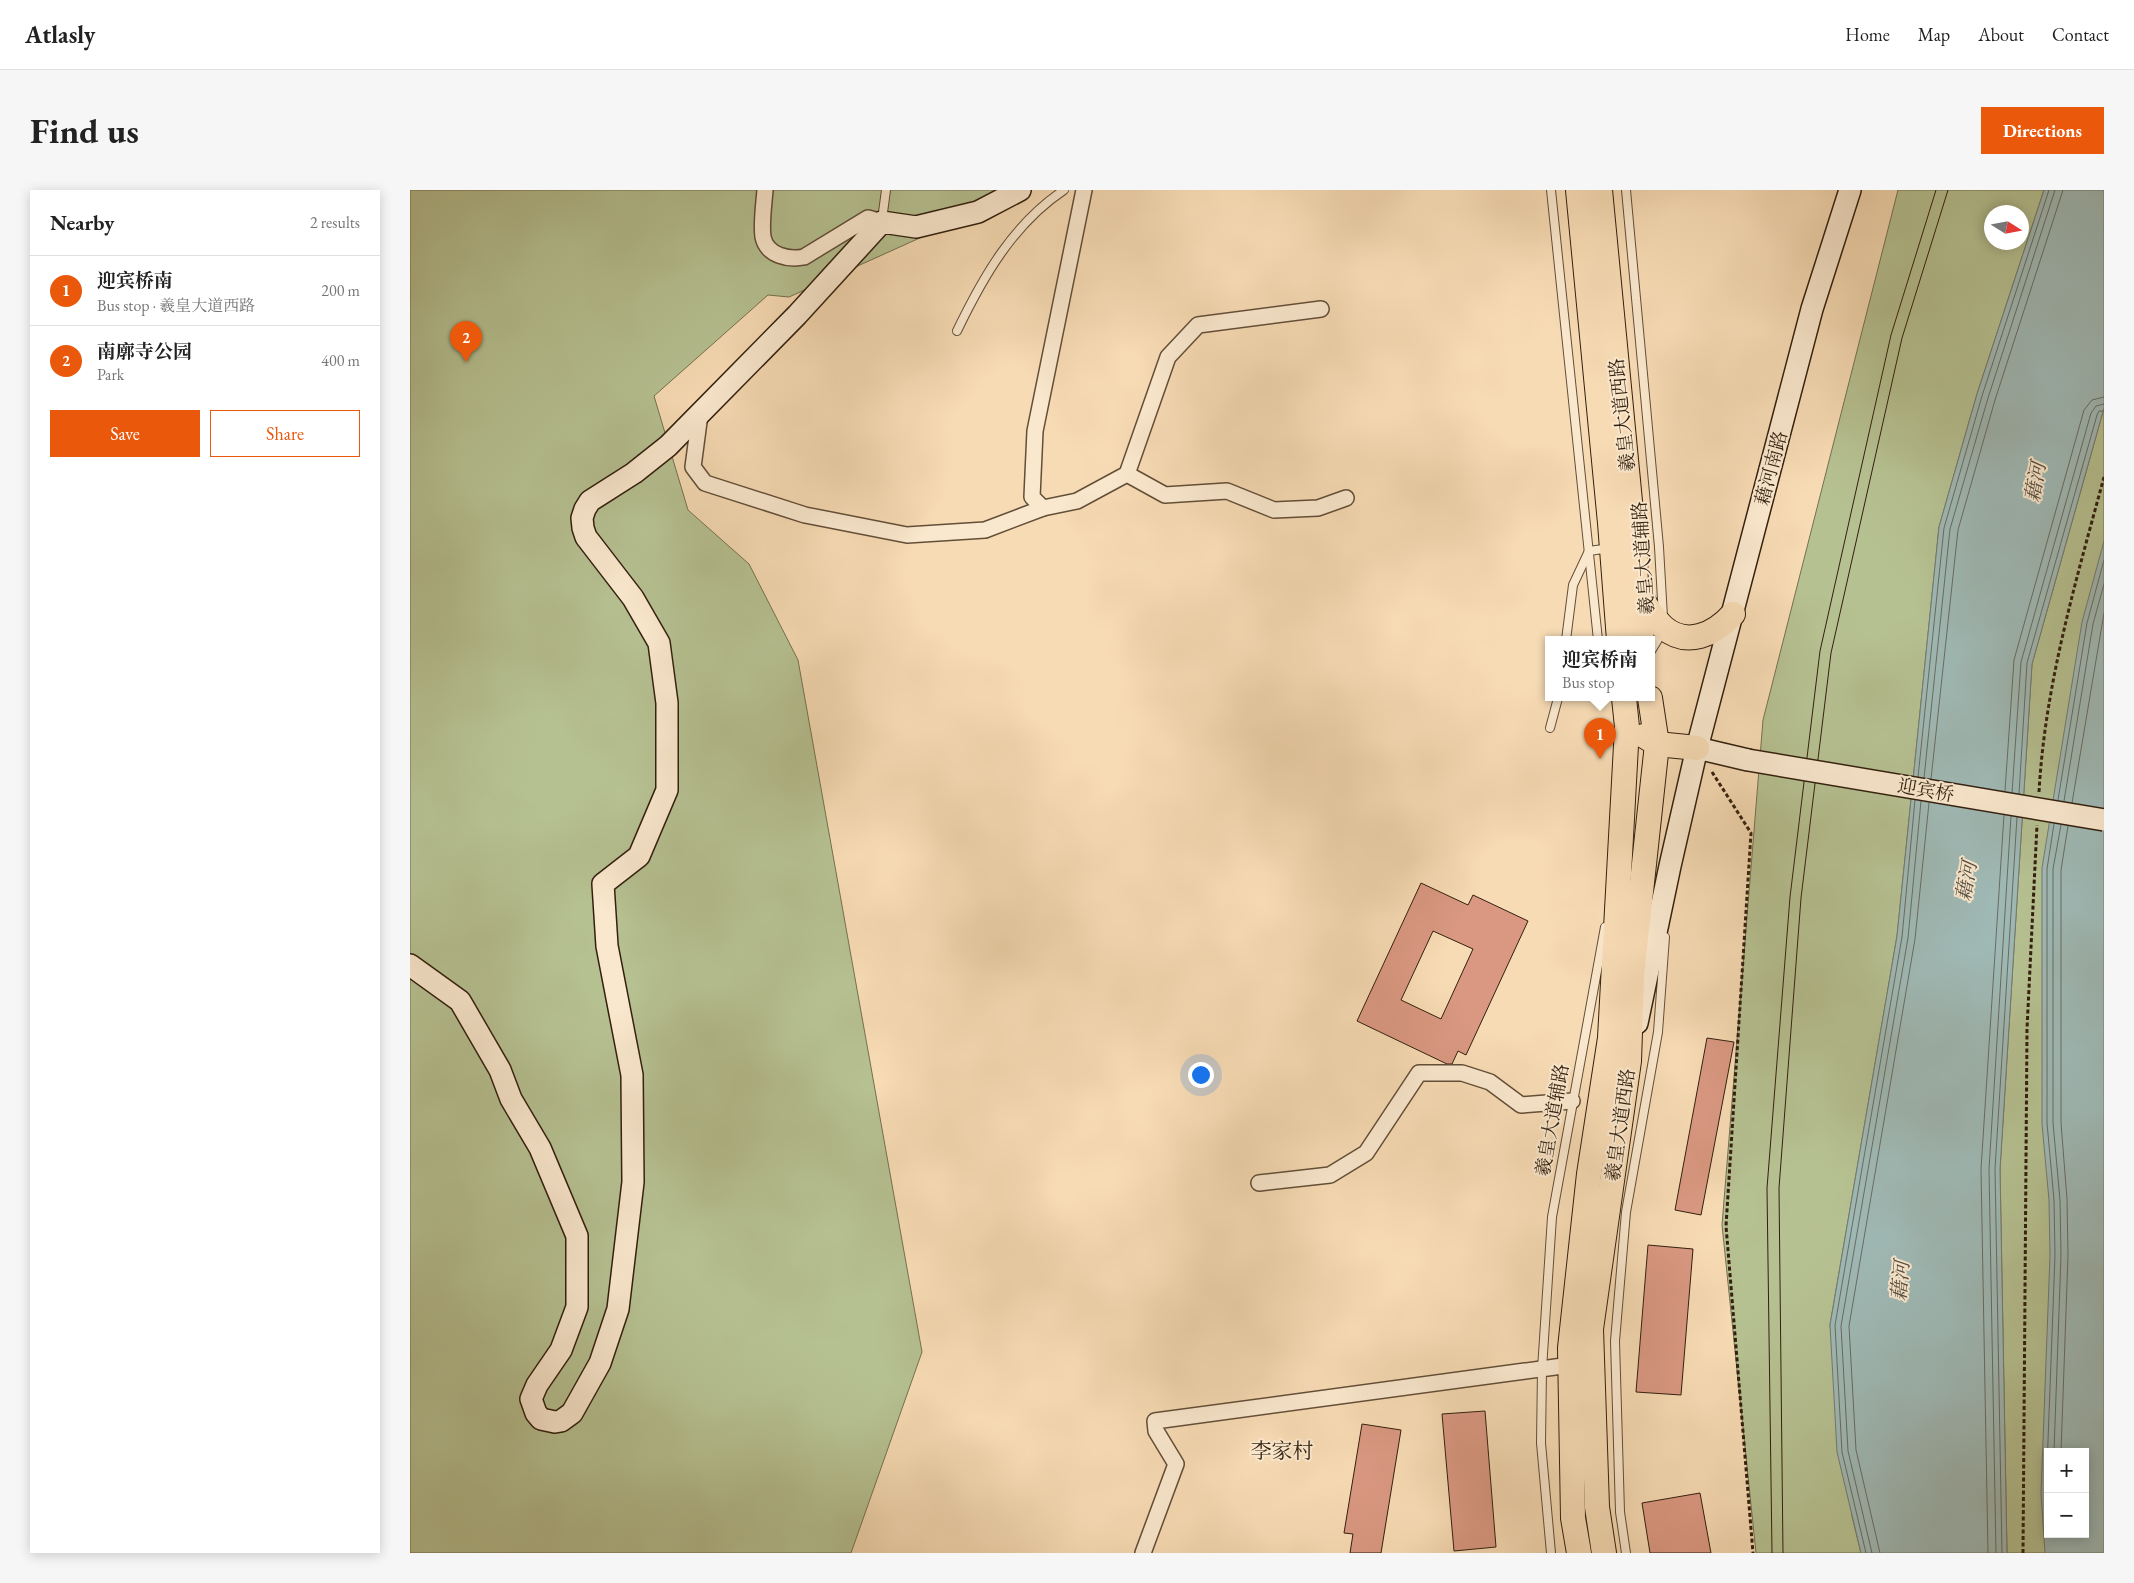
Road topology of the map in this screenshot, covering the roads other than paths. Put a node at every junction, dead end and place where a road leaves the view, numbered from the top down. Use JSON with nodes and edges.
{"nodes":[{"id":1,"x":765,"y":190,"type":"edge"},
{"id":2,"x":886,"y":190,"type":"edge"},
{"id":3,"x":1020,"y":190,"type":"edge"},
{"id":4,"x":1064,"y":190,"type":"edge"},
{"id":5,"x":1084,"y":190,"type":"edge"},
{"id":6,"x":1550,"y":190,"type":"edge"},
{"id":7,"x":1578,"y":190,"type":"edge"},
{"id":8,"x":1600,"y":190,"type":"edge"},
{"id":9,"x":1626,"y":190,"type":"edge"},
{"id":10,"x":1850,"y":190,"type":"edge"},
{"id":11,"x":882,"y":222,"type":"junction"},
{"id":12,"x":1321,"y":309,"type":"dead end"},
{"id":13,"x":957,"y":332,"type":"dead end"},
{"id":14,"x":700,"y":414,"type":"junction"},
{"id":15,"x":1127,"y":474,"type":"junction"},
{"id":16,"x":1346,"y":498,"type":"dead end"},
{"id":17,"x":1043,"y":508,"type":"junction"},
{"id":18,"x":1600,"y":549,"type":"junction"},
{"id":19,"x":1636,"y":588,"type":"junction"},
{"id":20,"x":1733,"y":614,"type":"junction"},
{"id":21,"x":1664,"y":628,"type":"junction"},
{"id":22,"x":1567,"y":636,"type":"edge"},
{"id":23,"x":1598,"y":636,"type":"edge"},
{"id":24,"x":1618,"y":636,"type":"edge"},
{"id":25,"x":1642,"y":636,"type":"edge"},
{"id":26,"x":1655,"y":644,"type":"edge"},
{"id":27,"x":1557,"y":701,"type":"edge"},
{"id":28,"x":1617,"y":701,"type":"edge"},
{"id":29,"x":1624,"y":701,"type":"edge"},
{"id":30,"x":1650,"y":701,"type":"edge"},
{"id":31,"x":1627,"y":727,"type":"junction"},
{"id":32,"x":1550,"y":728,"type":"dead end"},
{"id":33,"x":1657,"y":744,"type":"junction"},
{"id":34,"x":1698,"y":748,"type":"junction"},
{"id":35,"x":2104,"y":820,"type":"edge"},
{"id":36,"x":1670,"y":866,"type":"junction"},
{"id":37,"x":1608,"y":906,"type":"dead end"},
{"id":38,"x":1608,"y":916,"type":"dead end"},
{"id":39,"x":410,"y":964,"type":"edge"},
{"id":40,"x":1629,"y":1061,"type":"junction"},
{"id":41,"x":1572,"y":1101,"type":"junction"},
{"id":42,"x":1258,"y":1183,"type":"dead end"},
{"id":43,"x":1570,"y":1365,"type":"junction"},
{"id":44,"x":1542,"y":1369,"type":"junction"},
{"id":45,"x":1143,"y":1553,"type":"edge"},
{"id":46,"x":1552,"y":1553,"type":"edge"},
{"id":47,"x":1579,"y":1553,"type":"edge"},
{"id":48,"x":1604,"y":1553,"type":"edge"},
{"id":49,"x":1626,"y":1553,"type":"edge"}],
"edges":[{"from":1,"to":11,"type":"street"},
{"from":2,"to":11,"type":"lane"},
{"from":3,"to":11,"type":"street"},
{"from":4,"to":13,"type":"lane"},
{"from":5,"to":17,"type":"street"},
{"from":6,"to":18,"type":"lane"},
{"from":7,"to":18,"type":"main road","name":"羲皇大道西路"},
{"from":8,"to":19,"type":"main road","name":"羲皇大道西路"},
{"from":9,"to":21,"type":"lane","name":"羲皇大道辅路"},
{"from":10,"to":20,"type":"street","name":"藉河南路"},
{"from":11,"to":14,"type":"street"},
{"from":12,"to":15,"type":"street"},
{"from":14,"to":17,"type":"street"},
{"from":14,"to":39,"type":"street"},
{"from":15,"to":16,"type":"street"},
{"from":15,"to":17,"type":"street"},
{"from":18,"to":22,"type":"lane"},
{"from":18,"to":23,"type":"lane"},
{"from":18,"to":24,"type":"main road","name":"羲皇大道西路"},
{"from":19,"to":21,"type":"main road"},
{"from":19,"to":25,"type":"main road","name":"羲皇大道西路"},
{"from":20,"to":21,"type":"main road"},
{"from":20,"to":34,"type":"street","name":"藉河南路"},
{"from":21,"to":26,"type":"lane","name":"羲皇大道辅路"},
{"from":27,"to":32,"type":"lane"},
{"from":28,"to":31,"type":"lane"},
{"from":29,"to":31,"type":"main road","name":"羲皇大道西路"},
{"from":30,"to":33,"type":"main road","name":"羲皇大道西路"},
{"from":31,"to":33,"type":"main road"},
{"from":31,"to":37,"type":"lane"},
{"from":31,"to":43,"type":"main road","name":"羲皇大道西路"},
{"from":33,"to":34,"type":"main road"},
{"from":33,"to":40,"type":"main road","name":"羲皇大道西路"},
{"from":34,"to":35,"type":"street","name":"迎宾桥","bridge":true},
{"from":34,"to":36,"type":"street","name":"藉河南路"},
{"from":36,"to":40,"type":"street","name":"藉河南路"},
{"from":36,"to":49,"type":"lane"},
{"from":38,"to":41,"type":"lane","name":"羲皇大道辅路"},
{"from":40,"to":48,"type":"main road","name":"羲皇大道西路"},
{"from":41,"to":42,"type":"street"},
{"from":41,"to":44,"type":"lane","name":"羲皇大道辅路"},
{"from":43,"to":44,"type":"street"},
{"from":43,"to":47,"type":"main road","name":"羲皇大道西路"},
{"from":44,"to":45,"type":"street"},
{"from":44,"to":46,"type":"lane","name":"羲皇大道辅路"}]}
